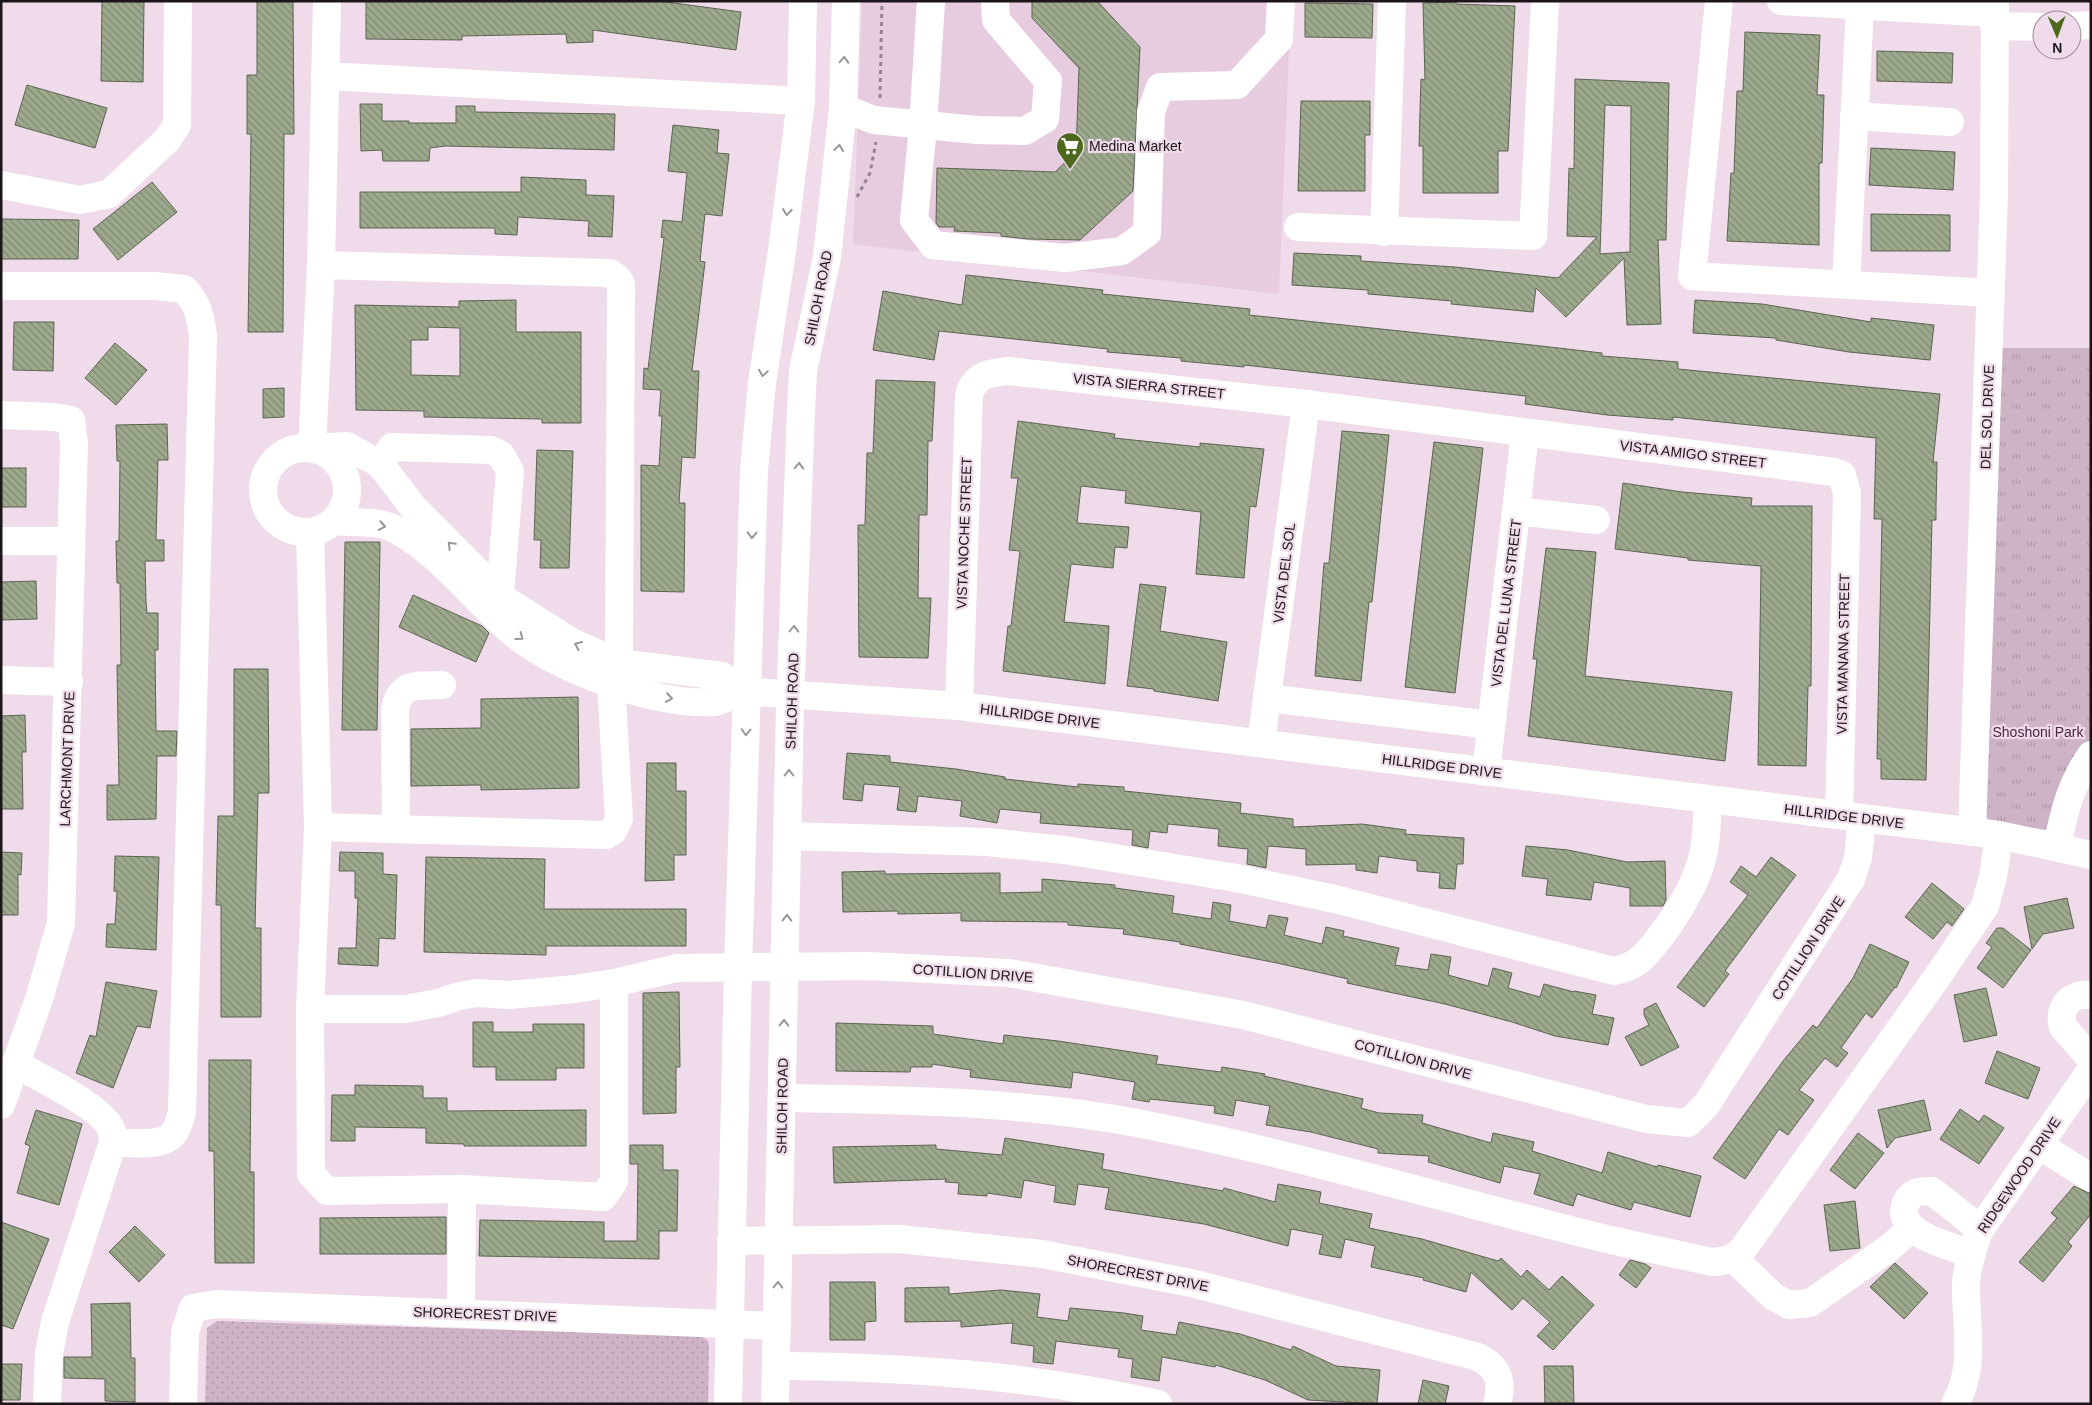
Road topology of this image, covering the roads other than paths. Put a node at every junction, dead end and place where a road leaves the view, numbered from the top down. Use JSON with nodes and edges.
{"nodes":[{"id":1,"x":178,"y":1,"type":"edge"},
{"id":2,"x":327,"y":1,"type":"edge"},
{"id":3,"x":803,"y":1,"type":"edge"},
{"id":4,"x":846,"y":1,"type":"edge"},
{"id":5,"x":931,"y":1,"type":"edge"},
{"id":6,"x":995,"y":1,"type":"edge"},
{"id":7,"x":1281,"y":1,"type":"edge"},
{"id":8,"x":1392,"y":1,"type":"edge"},
{"id":9,"x":1545,"y":1,"type":"edge"},
{"id":10,"x":1719,"y":1,"type":"edge"},
{"id":11,"x":1781,"y":1,"type":"edge"},
{"id":12,"x":1860,"y":6,"type":"junction"},
{"id":13,"x":1995,"y":13,"type":"edge"},
{"id":14,"x":2032,"y":24,"type":"edge"},
{"id":15,"x":325,"y":76,"type":"junction"},
{"id":16,"x":801,"y":101,"type":"junction"},
{"id":17,"x":843,"y":108,"type":"junction"},
{"id":18,"x":1854,"y":116,"type":"junction"},
{"id":19,"x":1950,"y":122,"type":"dead end"},
{"id":20,"x":923,"y":126,"type":"junction"},
{"id":21,"x":1,"y":185,"type":"edge"},
{"id":22,"x":1298,"y":227,"type":"dead end"},
{"id":23,"x":1384,"y":232,"type":"junction"},
{"id":24,"x":321,"y":265,"type":"junction"},
{"id":25,"x":1846,"y":284,"type":"junction"},
{"id":26,"x":1,"y":286,"type":"edge"},
{"id":27,"x":1991,"y":293,"type":"junction"},
{"id":28,"x":992,"y":373,"type":"joint"},
{"id":29,"x":1306,"y":404,"type":"junction"},
{"id":30,"x":1,"y":415,"type":"edge"},
{"id":31,"x":1526,"y":433,"type":"junction"},
{"id":32,"x":312,"y":448,"type":"junction"},
{"id":33,"x":380,"y":464,"type":"junction"},
{"id":34,"x":1847,"y":493,"type":"joint"},
{"id":35,"x":1516,"y":511,"type":"junction"},
{"id":36,"x":1596,"y":520,"type":"dead end"},
{"id":37,"x":322,"y":526,"type":"junction"},
{"id":38,"x":1,"y":542,"type":"edge"},
{"id":39,"x":71,"y":542,"type":"junction"},
{"id":40,"x":499,"y":606,"type":"junction"},
{"id":41,"x":615,"y":673,"type":"junction"},
{"id":42,"x":1,"y":680,"type":"edge"},
{"id":43,"x":69,"y":682,"type":"junction"},
{"id":44,"x":442,"y":685,"type":"dead end"},
{"id":45,"x":743,"y":691,"type":"junction"},
{"id":46,"x":791,"y":695,"type":"junction"},
{"id":47,"x":1267,"y":698,"type":"junction"},
{"id":48,"x":959,"y":706,"type":"junction"},
{"id":49,"x":1491,"y":725,"type":"junction"},
{"id":50,"x":1262,"y":743,"type":"junction"},
{"id":51,"x":2091,"y":755,"type":"edge"},
{"id":52,"x":1486,"y":772,"type":"junction"},
{"id":53,"x":1708,"y":800,"type":"junction"},
{"id":54,"x":1851,"y":817,"type":"junction"},
{"id":55,"x":318,"y":827,"type":"junction"},
{"id":56,"x":396,"y":829,"type":"junction"},
{"id":57,"x":1972,"y":832,"type":"junction"},
{"id":58,"x":1999,"y":835,"type":"junction"},
{"id":59,"x":789,"y":836,"type":"junction"},
{"id":60,"x":2057,"y":846,"type":"junction"},
{"id":61,"x":2091,"y":855,"type":"edge"},
{"id":62,"x":785,"y":967,"type":"junction"},
{"id":63,"x":738,"y":968,"type":"junction"},
{"id":64,"x":614,"y":983,"type":"junction"},
{"id":65,"x":2091,"y":995,"type":"edge"},
{"id":66,"x":310,"y":1009,"type":"junction"},
{"id":67,"x":2091,"y":1059,"type":"edge"},
{"id":68,"x":15,"y":1064,"type":"junction"},
{"id":69,"x":2091,"y":1070,"type":"edge"},
{"id":70,"x":782,"y":1098,"type":"junction"},
{"id":71,"x":1,"y":1105,"type":"edge"},
{"id":72,"x":113,"y":1142,"type":"junction"},
{"id":73,"x":2039,"y":1144,"type":"junction"},
{"id":74,"x":2091,"y":1178,"type":"edge"},
{"id":75,"x":462,"y":1189,"type":"junction"},
{"id":76,"x":1912,"y":1228,"type":"junction"},
{"id":77,"x":731,"y":1241,"type":"junction"},
{"id":78,"x":779,"y":1241,"type":"junction"},
{"id":79,"x":1976,"y":1241,"type":"junction"},
{"id":80,"x":1734,"y":1258,"type":"junction"},
{"id":81,"x":461,"y":1313,"type":"junction"},
{"id":82,"x":730,"y":1324,"type":"junction"},
{"id":83,"x":777,"y":1326,"type":"junction"},
{"id":84,"x":776,"y":1366,"type":"junction"},
{"id":85,"x":47,"y":1404,"type":"edge"},
{"id":86,"x":183,"y":1404,"type":"edge"},
{"id":87,"x":728,"y":1404,"type":"edge"},
{"id":88,"x":775,"y":1404,"type":"edge"},
{"id":89,"x":1158,"y":1404,"type":"edge"},
{"id":90,"x":1497,"y":1404,"type":"edge"},
{"id":91,"x":1955,"y":1404,"type":"edge"}],
"edges":[{"from":1,"to":21,"type":"street"},
{"from":2,"to":15,"type":"street"},
{"from":3,"to":16,"type":"street"},
{"from":17,"to":4,"type":"street","name":"SHILOH ROAD","one_way":true},
{"from":5,"to":20,"type":"street"},
{"from":6,"to":20,"type":"street"},
{"from":7,"to":20,"type":"street"},
{"from":8,"to":23,"type":"street"},
{"from":9,"to":23,"type":"street"},
{"from":10,"to":25,"type":"street"},
{"from":11,"to":12,"type":"street"},
{"from":12,"to":13,"type":"street"},
{"from":12,"to":18,"type":"street"},
{"from":13,"to":14,"type":"street"},
{"from":13,"to":27,"type":"street","name":"DEL SOL DRIVE"},
{"from":15,"to":16,"type":"street"},
{"from":15,"to":24,"type":"street"},
{"from":16,"to":17,"type":"street"},
{"from":16,"to":45,"type":"street","one_way":true},
{"from":17,"to":20,"type":"street"},
{"from":46,"to":17,"type":"street","name":"SHILOH ROAD","one_way":true},
{"from":18,"to":19,"type":"street"},
{"from":18,"to":25,"type":"street"},
{"from":22,"to":23,"type":"street"},
{"from":24,"to":32,"type":"street"},
{"from":24,"to":41,"type":"street"},
{"from":25,"to":27,"type":"street"},
{"from":26,"to":72,"type":"street"},
{"from":27,"to":57,"type":"street","name":"DEL SOL DRIVE"},
{"from":28,"to":29,"type":"street","name":"VISTA SIERRA STREET"},
{"from":28,"to":48,"type":"street","name":"VISTA NOCHE STREET"},
{"from":29,"to":31,"type":"street","name":"VISTA SIERRA STREET"},
{"from":29,"to":47,"type":"street","name":"VISTA DEL SOL"},
{"from":30,"to":39,"type":"street","name":"LARCHMONT DRIVE"},
{"from":31,"to":34,"type":"street","name":"VISTA AMIGO STREET"},
{"from":31,"to":35,"type":"street","name":"VISTA DEL LUNA STREET"},
{"from":32,"to":33,"type":"street"},
{"from":32,"to":37,"type":"street"},
{"from":32,"to":37,"type":"street"},
{"from":40,"to":33,"type":"street","one_way":true},
{"from":33,"to":40,"type":"street"},
{"from":34,"to":54,"type":"street","name":"VISTA MANANA STREET"},
{"from":35,"to":36,"type":"street"},
{"from":35,"to":49,"type":"street","name":"VISTA DEL LUNA STREET"},
{"from":37,"to":40,"type":"street","one_way":true},
{"from":37,"to":55,"type":"street"},
{"from":38,"to":39,"type":"street"},
{"from":39,"to":43,"type":"street","name":"LARCHMONT DRIVE"},
{"from":40,"to":41,"type":"street"},
{"from":41,"to":45,"type":"street"},
{"from":41,"to":56,"type":"street"},
{"from":42,"to":43,"type":"street"},
{"from":43,"to":68,"type":"street","name":"LARCHMONT DRIVE"},
{"from":44,"to":56,"type":"street"},
{"from":45,"to":46,"type":"street","name":"HILLRIDGE DRIVE"},
{"from":45,"to":63,"type":"street","one_way":true},
{"from":46,"to":48,"type":"street","name":"HILLRIDGE DRIVE"},
{"from":59,"to":46,"type":"street","name":"SHILOH ROAD","one_way":true},
{"from":47,"to":49,"type":"street"},
{"from":47,"to":50,"type":"street","name":"VISTA DEL SOL"},
{"from":48,"to":50,"type":"street","name":"HILLRIDGE DRIVE"},
{"from":49,"to":52,"type":"street","name":"VISTA DEL LUNA STREET"},
{"from":50,"to":52,"type":"street","name":"HILLRIDGE DRIVE"},
{"from":51,"to":60,"type":"street"},
{"from":52,"to":53,"type":"street","name":"HILLRIDGE DRIVE"},
{"from":53,"to":54,"type":"street","name":"HILLRIDGE DRIVE"},
{"from":53,"to":59,"type":"street"},
{"from":54,"to":57,"type":"street","name":"HILLRIDGE DRIVE"},
{"from":54,"to":62,"type":"street","name":"COTILLION DRIVE"},
{"from":55,"to":56,"type":"street"},
{"from":55,"to":66,"type":"street"},
{"from":57,"to":58,"type":"street","name":"HILLRIDGE DRIVE"},
{"from":58,"to":60,"type":"street","name":"HILLRIDGE DRIVE"},
{"from":58,"to":80,"type":"street"},
{"from":62,"to":59,"type":"street","name":"SHILOH ROAD","one_way":true},
{"from":60,"to":61,"type":"street","name":"HILLRIDGE DRIVE"},
{"from":62,"to":63,"type":"street"},
{"from":70,"to":62,"type":"street","name":"SHILOH ROAD","one_way":true},
{"from":63,"to":64,"type":"street"},
{"from":63,"to":77,"type":"street"},
{"from":64,"to":66,"type":"street"},
{"from":64,"to":75,"type":"street"},
{"from":65,"to":67,"type":"street"},
{"from":66,"to":75,"type":"street"},
{"from":68,"to":71,"type":"street","name":"LARCHMONT DRIVE"},
{"from":68,"to":72,"type":"street"},
{"from":69,"to":73,"type":"street","name":"RIDGEWOOD DRIVE"},
{"from":70,"to":78,"type":"street","name":"SHILOH ROAD"},
{"from":70,"to":80,"type":"street"},
{"from":72,"to":85,"type":"street"},
{"from":73,"to":74,"type":"street"},
{"from":73,"to":79,"type":"street","name":"RIDGEWOOD DRIVE"},
{"from":75,"to":81,"type":"street"},
{"from":76,"to":79,"type":"street"},
{"from":76,"to":79,"type":"street"},
{"from":76,"to":80,"type":"street"},
{"from":77,"to":78,"type":"street","name":"SHORECREST DRIVE"},
{"from":77,"to":82,"type":"street"},
{"from":83,"to":78,"type":"street","name":"SHILOH ROAD","one_way":true},
{"from":78,"to":90,"type":"street","name":"SHORECREST DRIVE"},
{"from":79,"to":91,"type":"street","name":"RIDGEWOOD DRIVE"},
{"from":81,"to":82,"type":"street","name":"SHORECREST DRIVE"},
{"from":81,"to":86,"type":"street","name":"SHORECREST DRIVE"},
{"from":82,"to":83,"type":"street","name":"SHORECREST DRIVE"},
{"from":82,"to":87,"type":"street"},
{"from":83,"to":84,"type":"street","name":"SHILOH ROAD"},
{"from":84,"to":88,"type":"street","name":"SHILOH ROAD"},
{"from":84,"to":89,"type":"street"}]}
